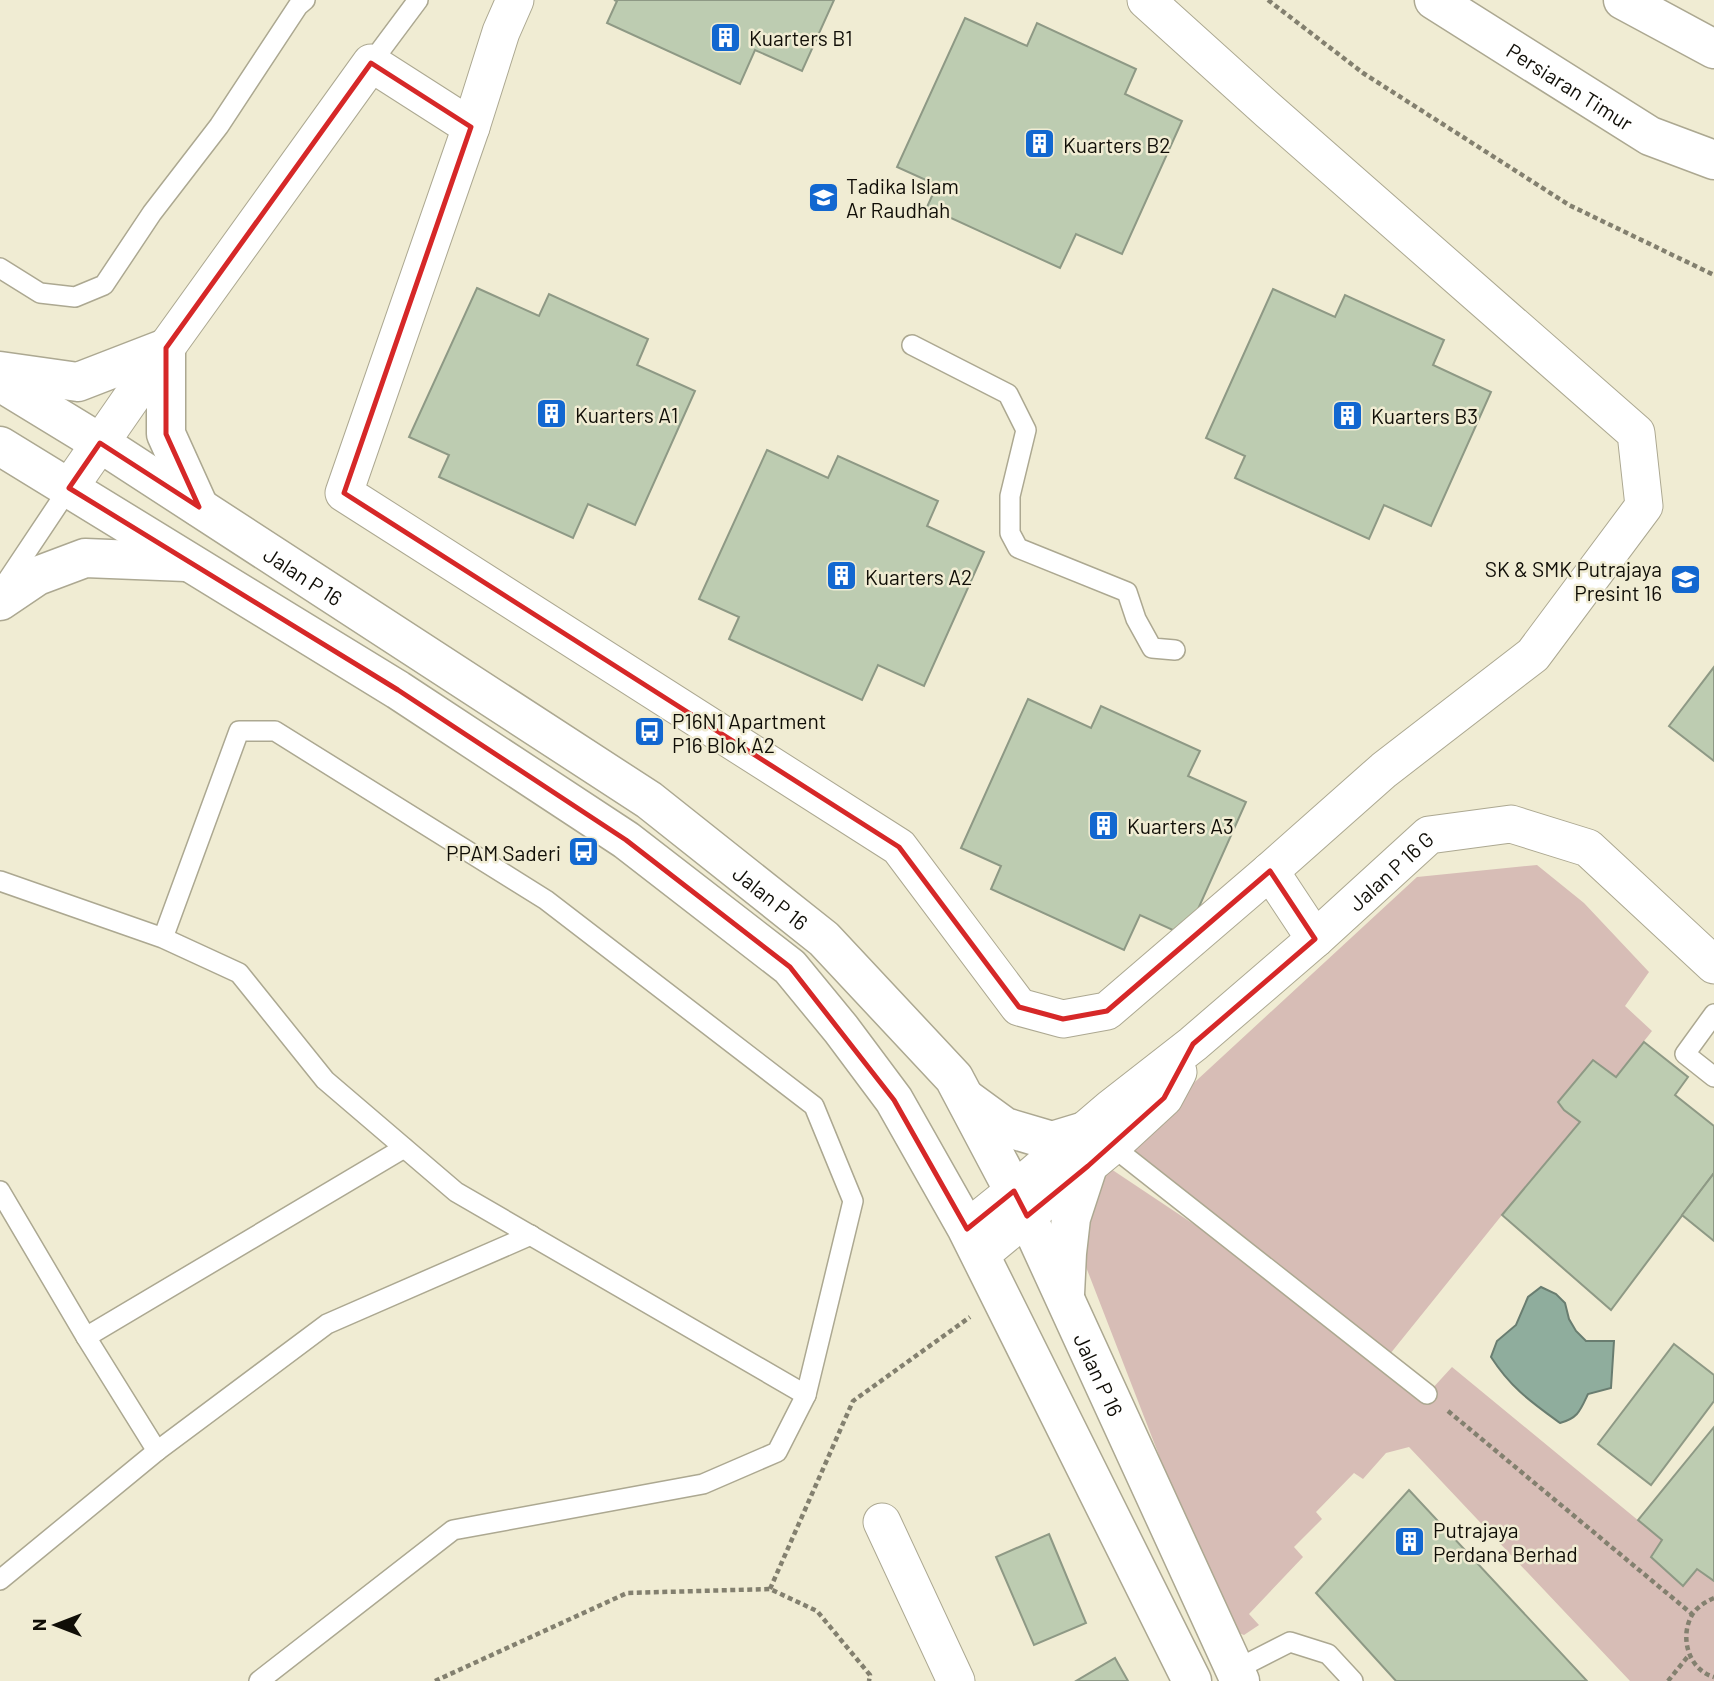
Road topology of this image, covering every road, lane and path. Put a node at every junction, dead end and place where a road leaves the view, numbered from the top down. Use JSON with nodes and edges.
{"nodes":[{"id":1,"x":305,"y":0,"type":"edge"},
{"id":2,"x":418,"y":0,"type":"edge"},
{"id":3,"x":515,"y":0,"type":"edge"},
{"id":4,"x":1146,"y":0,"type":"edge"},
{"id":5,"x":1268,"y":0,"type":"edge"},
{"id":6,"x":1434,"y":0,"type":"edge"},
{"id":7,"x":1623,"y":0,"type":"edge"},
{"id":8,"x":1714,"y":50,"type":"edge"},
{"id":9,"x":371,"y":63,"type":"junction"},
{"id":10,"x":471,"y":127,"type":"junction"},
{"id":11,"x":1714,"y":160,"type":"edge"},
{"id":12,"x":0,"y":268,"type":"edge"},
{"id":13,"x":1714,"y":275,"type":"edge"},
{"id":14,"x":912,"y":345,"type":"dead end"},
{"id":15,"x":166,"y":348,"type":"junction"},
{"id":16,"x":0,"y":372,"type":"edge"},
{"id":17,"x":0,"y":382,"type":"edge"},
{"id":18,"x":100,"y":443,"type":"junction"},
{"id":19,"x":0,"y":446,"type":"edge"},
{"id":20,"x":69,"y":488,"type":"junction"},
{"id":21,"x":199,"y":507,"type":"junction"},
{"id":22,"x":188,"y":562,"type":"junction"},
{"id":23,"x":0,"y":591,"type":"edge"},
{"id":24,"x":0,"y":601,"type":"edge"},
{"id":25,"x":1175,"y":650,"type":"dead end"},
{"id":26,"x":1270,"y":871,"type":"junction"},
{"id":27,"x":0,"y":881,"type":"edge"},
{"id":28,"x":163,"y":937,"type":"junction"},
{"id":29,"x":1315,"y":939,"type":"junction"},
{"id":30,"x":1714,"y":965,"type":"edge"},
{"id":31,"x":1714,"y":1014,"type":"edge"},
{"id":32,"x":1714,"y":1077,"type":"edge"},
{"id":33,"x":964,"y":1097,"type":"junction"},
{"id":34,"x":404,"y":1148,"type":"junction"},
{"id":35,"x":1095,"y":1148,"type":"junction"},
{"id":36,"x":0,"y":1191,"type":"edge"},
{"id":37,"x":1021,"y":1204,"type":"junction"},
{"id":38,"x":531,"y":1235,"type":"junction"},
{"id":39,"x":974,"y":1242,"type":"junction"},
{"id":40,"x":1000,"y":1296,"type":"junction"},
{"id":41,"x":1065,"y":1300,"type":"junction"},
{"id":42,"x":86,"y":1337,"type":"junction"},
{"id":43,"x":1427,"y":1394,"type":"joint"},
{"id":44,"x":806,"y":1395,"type":"junction"},
{"id":45,"x":157,"y":1451,"type":"junction"},
{"id":46,"x":882,"y":1522,"type":"dead end"},
{"id":47,"x":0,"y":1580,"type":"edge"},
{"id":48,"x":769,"y":1589,"type":"junction"},
{"id":49,"x":1714,"y":1598,"type":"edge"},
{"id":50,"x":1692,"y":1614,"type":"junction"},
{"id":51,"x":1689,"y":1655,"type":"junction"},
{"id":52,"x":1238,"y":1675,"type":"edge"},
{"id":53,"x":1714,"y":1677,"type":"edge"},
{"id":54,"x":259,"y":1681,"type":"edge"},
{"id":55,"x":435,"y":1681,"type":"edge"},
{"id":56,"x":869,"y":1681,"type":"edge"},
{"id":57,"x":956,"y":1681,"type":"edge"},
{"id":58,"x":1192,"y":1681,"type":"edge"},
{"id":59,"x":1353,"y":1681,"type":"edge"},
{"id":60,"x":1668,"y":1681,"type":"edge"}],
"edges":[{"from":1,"to":12,"type":"lane"},
{"from":2,"to":9,"type":"lane"},
{"from":3,"to":10,"type":"street"},
{"from":4,"to":26,"type":"street"},
{"from":5,"to":13,"type":"path"},
{"from":6,"to":11,"type":"street","name":"Persiaran Timur"},
{"from":7,"to":8,"type":"street"},
{"from":9,"to":10,"type":"street"},
{"from":9,"to":15,"type":"street"},
{"from":10,"to":26,"type":"street"},
{"from":14,"to":25,"type":"lane"},
{"from":15,"to":16,"type":"street"},
{"from":15,"to":18,"type":"street"},
{"from":15,"to":21,"type":"street"},
{"from":17,"to":18,"type":"street","name":"Jalan P 16"},
{"from":18,"to":20,"type":"street"},
{"from":18,"to":21,"type":"street","name":"Jalan P 16"},
{"from":19,"to":20,"type":"street","name":"Jalan P 16"},
{"from":20,"to":22,"type":"street","name":"Jalan P 16"},
{"from":20,"to":23,"type":"lane"},
{"from":21,"to":33,"type":"street","name":"Jalan P 16"},
{"from":22,"to":24,"type":"street"},
{"from":22,"to":39,"type":"street","name":"Jalan P 16"},
{"from":26,"to":29,"type":"street"},
{"from":27,"to":28,"type":"lane"},
{"from":28,"to":34,"type":"lane"},
{"from":28,"to":44,"type":"lane"},
{"from":29,"to":30,"type":"street","name":"Jalan P 16 G"},
{"from":29,"to":35,"type":"street","name":"Jalan P 16 G"},
{"from":31,"to":32,"type":"lane"},
{"from":33,"to":35,"type":"street"},
{"from":33,"to":37,"type":"street","name":"Jalan P 16"},
{"from":34,"to":38,"type":"lane"},
{"from":34,"to":42,"type":"lane"},
{"from":35,"to":37,"type":"street","name":"Jalan P 16 G"},
{"from":35,"to":41,"type":"street"},
{"from":35,"to":43,"type":"lane"},
{"from":36,"to":42,"type":"lane"},
{"from":37,"to":39,"type":"street","name":"Jalan P 16 G"},
{"from":37,"to":41,"type":"street","name":"Jalan P 16"},
{"from":38,"to":44,"type":"lane"},
{"from":38,"to":45,"type":"lane"},
{"from":39,"to":40,"type":"street","name":"Jalan P 16"},
{"from":40,"to":48,"type":"path"},
{"from":40,"to":58,"type":"street","name":"Jalan P 16"},
{"from":41,"to":52,"type":"street","name":"Jalan P 16"},
{"from":42,"to":45,"type":"lane"},
{"from":43,"to":50,"type":"path"},
{"from":44,"to":54,"type":"lane"},
{"from":45,"to":47,"type":"lane"},
{"from":46,"to":57,"type":"street"},
{"from":48,"to":55,"type":"path"},
{"from":48,"to":56,"type":"path"},
{"from":49,"to":50,"type":"path"},
{"from":50,"to":51,"type":"path"},
{"from":51,"to":53,"type":"path"},
{"from":51,"to":60,"type":"path"},
{"from":52,"to":59,"type":"lane"}]}
